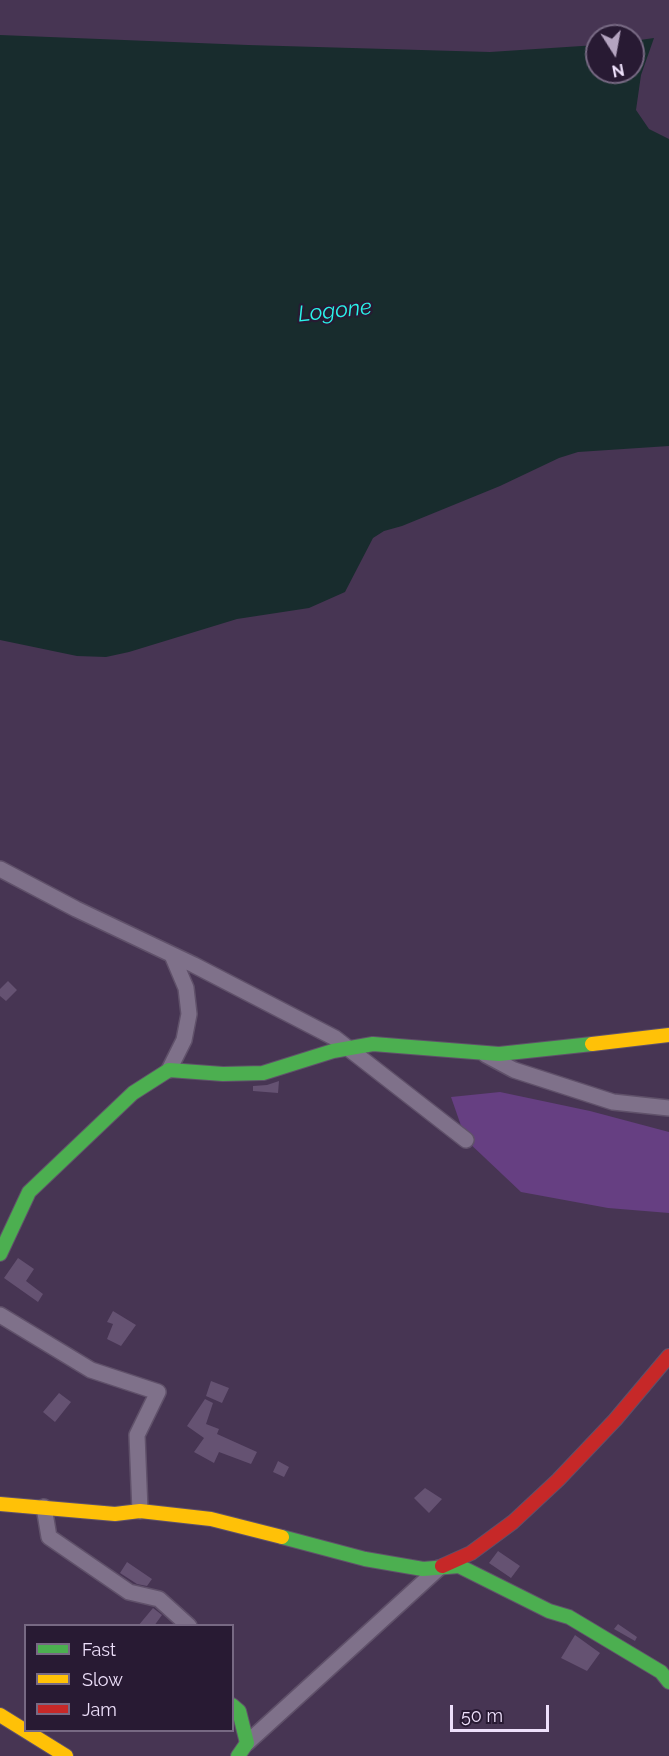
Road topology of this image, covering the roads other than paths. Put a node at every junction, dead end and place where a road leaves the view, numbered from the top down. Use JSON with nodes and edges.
{"nodes":[{"id":1,"x":0,"y":869,"type":"edge"},
{"id":2,"x":172,"y":955,"type":"junction"},
{"id":3,"x":669,"y":1035,"type":"edge"},
{"id":4,"x":348,"y":1048,"type":"junction"},
{"id":5,"x":484,"y":1054,"type":"junction"},
{"id":6,"x":169,"y":1070,"type":"junction"},
{"id":7,"x":669,"y":1108,"type":"edge"},
{"id":8,"x":466,"y":1140,"type":"dead end"},
{"id":9,"x":0,"y":1254,"type":"edge"},
{"id":10,"x":0,"y":1316,"type":"edge"},
{"id":11,"x":669,"y":1356,"type":"edge"},
{"id":12,"x":2,"y":1506,"type":"edge"},
{"id":13,"x":44,"y":1507,"type":"junction"},
{"id":14,"x":140,"y":1512,"type":"junction"},
{"id":15,"x":439,"y":1568,"type":"junction"},
{"id":16,"x":187,"y":1624,"type":"edge"},
{"id":17,"x":669,"y":1682,"type":"edge"},
{"id":18,"x":234,"y":1707,"type":"edge"},
{"id":19,"x":0,"y":1715,"type":"edge"},
{"id":20,"x":24,"y":1730,"type":"edge"},
{"id":21,"x":27,"y":1732,"type":"edge"},
{"id":22,"x":243,"y":1750,"type":"edge"},
{"id":23,"x":66,"y":1756,"type":"edge"}],
"edges":[{"from":1,"to":2,"type":"street"},
{"from":2,"to":4,"type":"street"},
{"from":2,"to":6,"type":"street"},
{"from":3,"to":5,"type":"street"},
{"from":4,"to":5,"type":"street"},
{"from":4,"to":6,"type":"street"},
{"from":4,"to":8,"type":"street"},
{"from":5,"to":7,"type":"street"},
{"from":6,"to":9,"type":"street"},
{"from":10,"to":14,"type":"street"},
{"from":11,"to":15,"type":"street"},
{"from":12,"to":13,"type":"street"},
{"from":13,"to":14,"type":"street"},
{"from":13,"to":16,"type":"street"},
{"from":14,"to":15,"type":"street"},
{"from":15,"to":17,"type":"street"},
{"from":15,"to":22,"type":"street"},
{"from":18,"to":22,"type":"street"},
{"from":19,"to":20,"type":"street"},
{"from":21,"to":23,"type":"street"}]}
